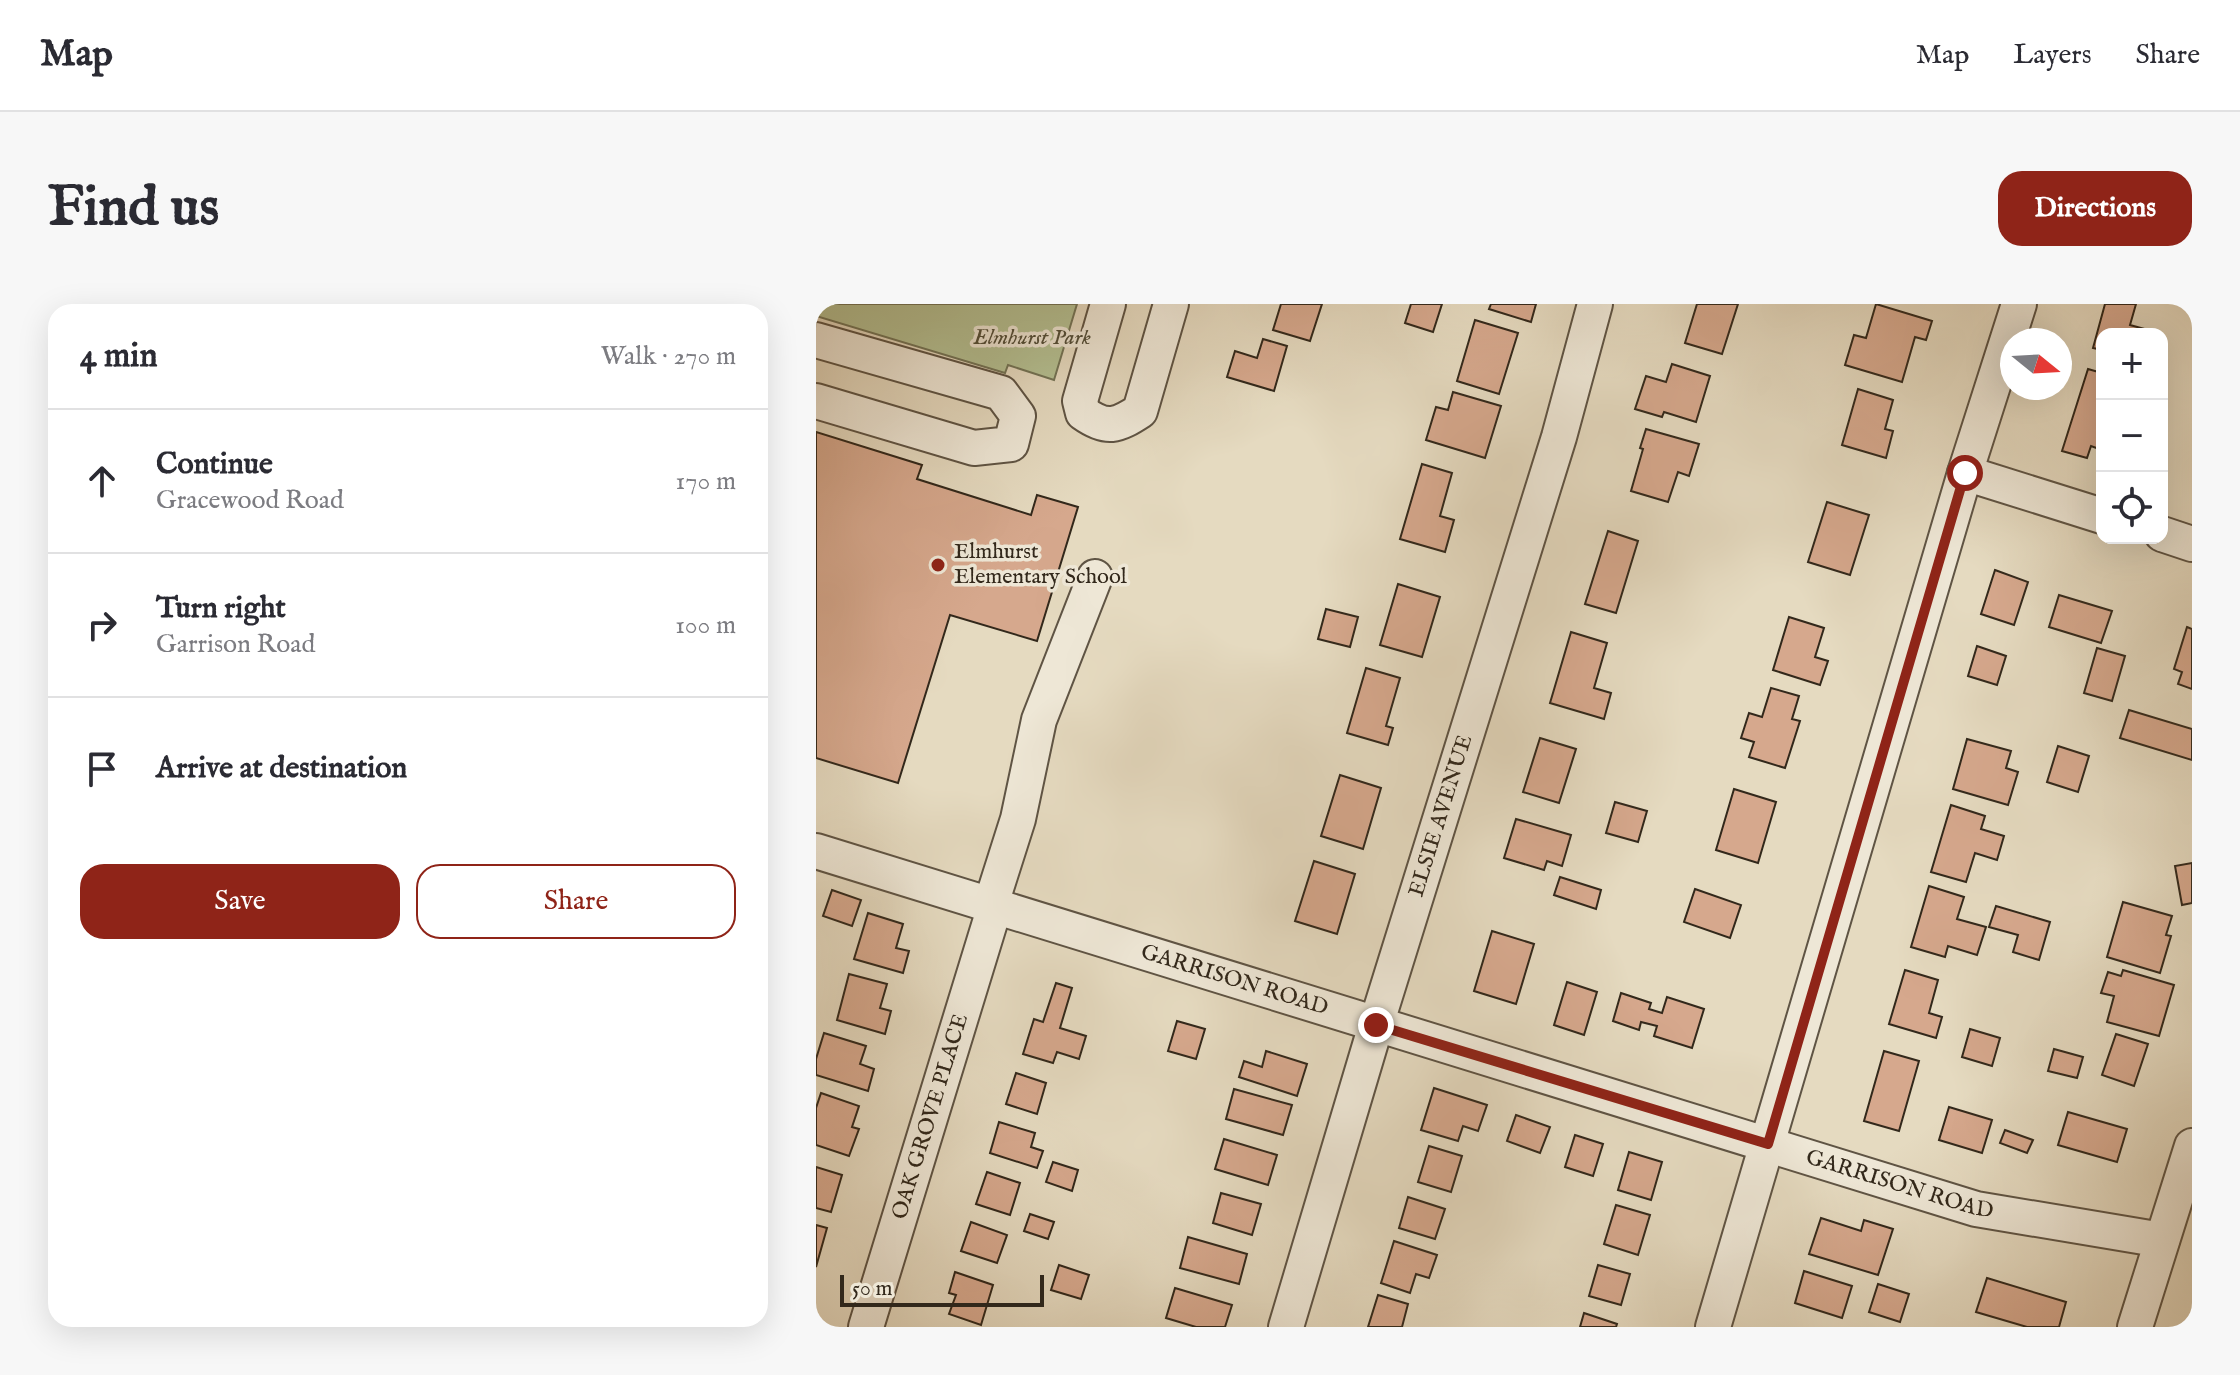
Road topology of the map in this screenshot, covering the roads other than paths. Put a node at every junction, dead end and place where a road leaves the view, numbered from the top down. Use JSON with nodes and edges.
{"nodes":[{"id":1,"x":1108,"y":304,"type":"edge"},
{"id":2,"x":1171,"y":304,"type":"edge"},
{"id":3,"x":1595,"y":304,"type":"edge"},
{"id":4,"x":2019,"y":304,"type":"edge"},
{"id":5,"x":816,"y":340,"type":"edge"},
{"id":6,"x":816,"y":401,"type":"edge"},
{"id":7,"x":1965,"y":473,"type":"junction"},
{"id":8,"x":2096,"y":514,"type":"edge"},
{"id":9,"x":2168,"y":536,"type":"edge"},
{"id":10,"x":2192,"y":544,"type":"edge"},
{"id":11,"x":1095,"y":577,"type":"dead end"},
{"id":12,"x":816,"y":851,"type":"edge"},
{"id":13,"x":993,"y":905,"type":"junction"},
{"id":14,"x":1376,"y":1025,"type":"junction"},
{"id":15,"x":1768,"y":1144,"type":"junction"},
{"id":16,"x":2192,"y":1146,"type":"edge"},
{"id":17,"x":2162,"y":1240,"type":"junction"},
{"id":18,"x":866,"y":1327,"type":"edge"},
{"id":19,"x":1286,"y":1327,"type":"edge"},
{"id":20,"x":1713,"y":1327,"type":"edge"},
{"id":21,"x":2135,"y":1327,"type":"edge"}],
"edges":[{"from":1,"to":2,"type":"street"},
{"from":3,"to":14,"type":"street","name":"ELSIE AVENUE"},
{"from":4,"to":7,"type":"street"},
{"from":5,"to":6,"type":"street"},
{"from":7,"to":8,"type":"street"},
{"from":7,"to":15,"type":"street"},
{"from":9,"to":10,"type":"street"},
{"from":11,"to":13,"type":"street","name":"OAK GROVE PLACE"},
{"from":12,"to":13,"type":"street","name":"GARRISON ROAD"},
{"from":13,"to":14,"type":"street","name":"GARRISON ROAD"},
{"from":13,"to":18,"type":"street","name":"OAK GROVE PLACE"},
{"from":14,"to":15,"type":"street","name":"GARRISON ROAD"},
{"from":14,"to":19,"type":"street","name":"ELSIE AVENUE"},
{"from":15,"to":17,"type":"street","name":"GARRISON ROAD"},
{"from":15,"to":20,"type":"street"},
{"from":16,"to":17,"type":"street"},
{"from":17,"to":21,"type":"street"}]}
